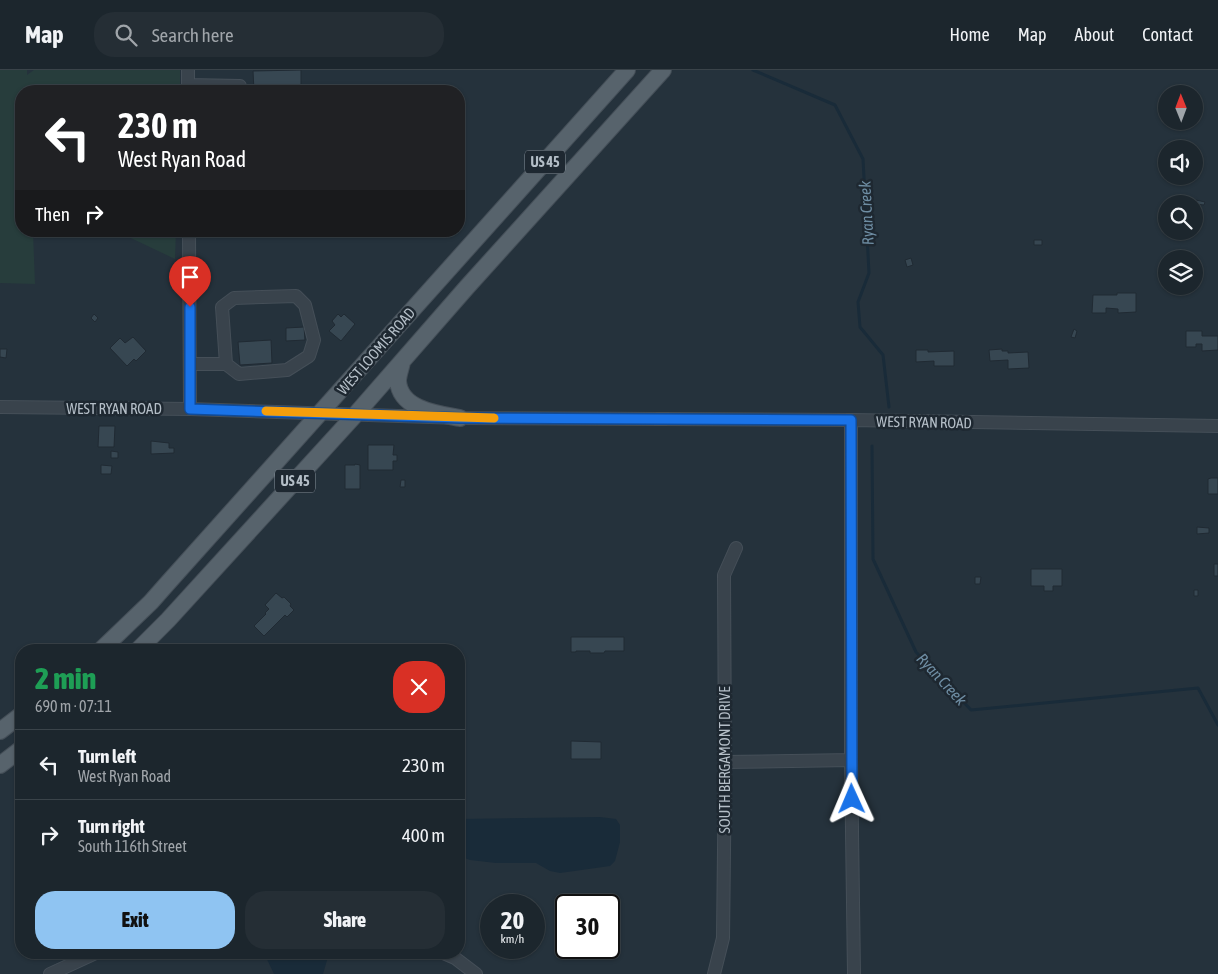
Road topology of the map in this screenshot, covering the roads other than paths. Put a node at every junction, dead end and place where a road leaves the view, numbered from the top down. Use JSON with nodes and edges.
{"nodes":[{"id":1,"x":188,"y":70,"type":"edge"},
{"id":2,"x":627,"y":70,"type":"edge"},
{"id":3,"x":663,"y":70,"type":"edge"},
{"id":4,"x":188,"y":85,"type":"edge"},
{"id":5,"x":575,"y":129,"type":"junction"},
{"id":6,"x":595,"y":146,"type":"junction"},
{"id":7,"x":189,"y":237,"type":"edge"},
{"id":8,"x":402,"y":361,"type":"junction"},
{"id":9,"x":190,"y":364,"type":"junction"},
{"id":10,"x":226,"y":364,"type":"junction"},
{"id":11,"x":0,"y":407,"type":"edge"},
{"id":12,"x":190,"y":409,"type":"junction"},
{"id":13,"x":321,"y":414,"type":"junction"},
{"id":14,"x":356,"y":414,"type":"junction"},
{"id":15,"x":460,"y":418,"type":"junction"},
{"id":16,"x":851,"y":420,"type":"junction"},
{"id":17,"x":1218,"y":426,"type":"edge"},
{"id":18,"x":736,"y":548,"type":"dead end"},
{"id":19,"x":166,"y":585,"type":"junction"},
{"id":20,"x":186,"y":601,"type":"junction"},
{"id":21,"x":107,"y":644,"type":"edge"},
{"id":22,"x":144,"y":644,"type":"edge"},
{"id":23,"x":15,"y":720,"type":"edge"},
{"id":24,"x":0,"y":731,"type":"edge"},
{"id":25,"x":15,"y":754,"type":"edge"},
{"id":26,"x":851,"y":760,"type":"junction"},
{"id":27,"x":725,"y":762,"type":"junction"},
{"id":28,"x":0,"y":765,"type":"edge"},
{"id":29,"x":83,"y":959,"type":"edge"},
{"id":30,"x":456,"y":959,"type":"edge"},
{"id":31,"x":50,"y":974,"type":"edge"},
{"id":32,"x":476,"y":974,"type":"edge"},
{"id":33,"x":714,"y":974,"type":"edge"},
{"id":34,"x":854,"y":974,"type":"edge"}],
"edges":[{"from":1,"to":4,"type":"street"},
{"from":2,"to":5,"type":"main road","name":"WEST LOOMIS ROAD","number":"US 45"},
{"from":3,"to":6,"type":"main road","name":"WEST LOOMIS ROAD","number":"US 45"},
{"from":5,"to":6,"type":"main road"},
{"from":5,"to":13,"type":"main road","name":"WEST LOOMIS ROAD","number":"US 45"},
{"from":6,"to":8,"type":"main road","name":"WEST LOOMIS ROAD","number":"US 45"},
{"from":7,"to":9,"type":"street"},
{"from":8,"to":14,"type":"main road","name":"WEST LOOMIS ROAD","number":"US 45"},
{"from":8,"to":15,"type":"main road"},
{"from":9,"to":10,"type":"street"},
{"from":9,"to":12,"type":"street"},
{"from":10,"to":10,"type":"street"},
{"from":11,"to":12,"type":"street","name":"WEST RYAN ROAD"},
{"from":12,"to":13,"type":"street","name":"WEST RYAN ROAD"},
{"from":13,"to":14,"type":"street","name":"WEST RYAN ROAD"},
{"from":13,"to":19,"type":"main road","name":"WEST LOOMIS ROAD","number":"US 45"},
{"from":14,"to":15,"type":"street","name":"WEST RYAN ROAD"},
{"from":14,"to":20,"type":"main road","name":"WEST LOOMIS ROAD","number":"US 45"},
{"from":15,"to":16,"type":"street","name":"WEST RYAN ROAD"},
{"from":16,"to":17,"type":"street","name":"WEST RYAN ROAD"},
{"from":16,"to":26,"type":"street"},
{"from":18,"to":27,"type":"street","name":"SOUTH BERGAMONT DRIVE"},
{"from":19,"to":20,"type":"main road"},
{"from":19,"to":21,"type":"main road","name":"WEST LOOMIS ROAD","number":"US 45"},
{"from":20,"to":22,"type":"main road","name":"WEST LOOMIS ROAD","number":"US 45"},
{"from":23,"to":24,"type":"main road"},
{"from":25,"to":28,"type":"main road"},
{"from":26,"to":27,"type":"street"},
{"from":26,"to":34,"type":"street"},
{"from":27,"to":33,"type":"street","name":"SOUTH BERGAMONT DRIVE"},
{"from":29,"to":31,"type":"street"},
{"from":30,"to":32,"type":"street"}]}
